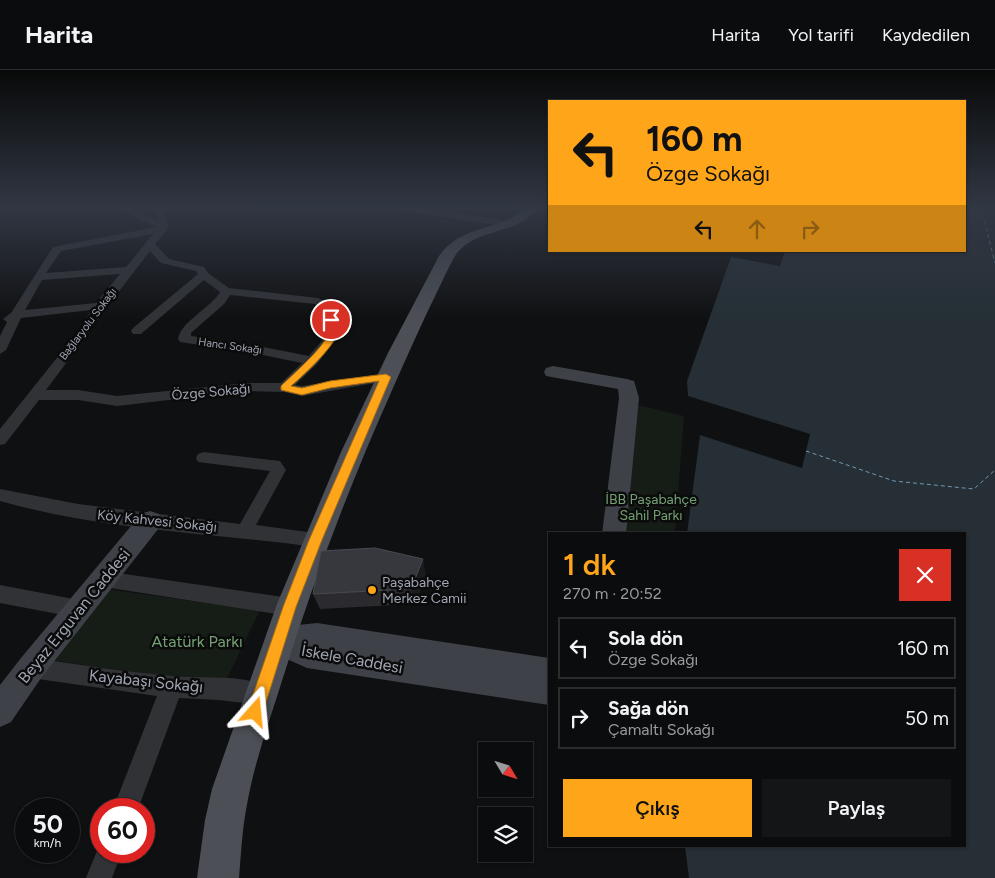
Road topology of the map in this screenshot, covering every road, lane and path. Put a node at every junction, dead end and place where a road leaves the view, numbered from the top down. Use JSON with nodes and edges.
{"nodes":[{"id":1,"x":79,"y":245,"type":"edge"},
{"id":2,"x":150,"y":245,"type":"joint"},
{"id":3,"x":459,"y":245,"type":"edge"},
{"id":4,"x":131,"y":270,"type":"junction"},
{"id":5,"x":204,"y":275,"type":"junction"},
{"id":6,"x":38,"y":277,"type":"junction"},
{"id":7,"x":226,"y":291,"type":"junction"},
{"id":8,"x":100,"y":306,"type":"junction"},
{"id":9,"x":16,"y":315,"type":"junction"},
{"id":10,"x":0,"y":326,"type":"edge"},
{"id":11,"x":137,"y":331,"type":"dead end"},
{"id":12,"x":0,"y":350,"type":"edge"},
{"id":13,"x":312,"y":361,"type":"junction"},
{"id":14,"x":553,"y":372,"type":"dead end"},
{"id":15,"x":386,"y":377,"type":"junction"},
{"id":16,"x":284,"y":388,"type":"junction"},
{"id":17,"x":35,"y":395,"type":"junction"},
{"id":18,"x":0,"y":440,"type":"edge"},
{"id":19,"x":204,"y":458,"type":"dead end"},
{"id":20,"x":0,"y":495,"type":"edge"},
{"id":21,"x":150,"y":521,"type":"junction"},
{"id":22,"x":245,"y":530,"type":"junction"},
{"id":23,"x":614,"y":532,"type":"edge"},
{"id":24,"x":315,"y":540,"type":"junction"},
{"id":25,"x":104,"y":579,"type":"junction"},
{"id":26,"x":0,"y":594,"type":"edge"},
{"id":27,"x":290,"y":607,"type":"junction"},
{"id":28,"x":79,"y":609,"type":"junction"},
{"id":29,"x":279,"y":641,"type":"junction"},
{"id":30,"x":31,"y":668,"type":"junction"},
{"id":31,"x":548,"y":673,"type":"edge"},
{"id":32,"x":172,"y":687,"type":"junction"},
{"id":33,"x":548,"y":690,"type":"edge"},
{"id":34,"x":260,"y":694,"type":"junction"},
{"id":35,"x":0,"y":711,"type":"edge"},
{"id":36,"x":129,"y":798,"type":"edge"},
{"id":37,"x":105,"y":863,"type":"edge"},
{"id":38,"x":99,"y":878,"type":"edge"},
{"id":39,"x":218,"y":878,"type":"edge"}],
"edges":[{"from":1,"to":6,"type":"street"},
{"from":2,"to":4,"type":"street","name":"Bağlaryolu Sokağı"},
{"from":2,"to":5,"type":"street"},
{"from":3,"to":15,"type":"main road"},
{"from":4,"to":6,"type":"street"},
{"from":4,"to":8,"type":"street","name":"Bağlaryolu Sokağı"},
{"from":5,"to":7,"type":"street"},
{"from":5,"to":11,"type":"street"},
{"from":6,"to":9,"type":"street"},
{"from":7,"to":13,"type":"street"},
{"from":7,"to":13,"type":"street","name":"Hancı Sokağı"},
{"from":8,"to":9,"type":"street"},
{"from":8,"to":17,"type":"street","name":"Bağlaryolu Sokağı"},
{"from":9,"to":10,"type":"street"},
{"from":9,"to":12,"type":"street"},
{"from":13,"to":16,"type":"street"},
{"from":14,"to":23,"type":"main road"},
{"from":15,"to":16,"type":"street","name":"Özge Sokağı"},
{"from":15,"to":24,"type":"main road"},
{"from":16,"to":17,"type":"street","name":"Özge Sokağı"},
{"from":17,"to":18,"type":"street","name":"Bağlaryolu Sokağı"},
{"from":19,"to":22,"type":"street"},
{"from":20,"to":21,"type":"street","name":"Köy Kahvesi Sokağı"},
{"from":21,"to":22,"type":"street","name":"Köy Kahvesi Sokağı"},
{"from":21,"to":25,"type":"main road","name":"Beyaz Erguvan Caddesi"},
{"from":22,"to":24,"type":"street","name":"Köy Kahvesi Sokağı"},
{"from":24,"to":27,"type":"main road"},
{"from":25,"to":27,"type":"street"},
{"from":25,"to":28,"type":"main road","name":"Beyaz Erguvan Caddesi"},
{"from":26,"to":28,"type":"street"},
{"from":27,"to":29,"type":"main road"},
{"from":28,"to":30,"type":"main road","name":"Beyaz Erguvan Caddesi"},
{"from":29,"to":31,"type":"main road","name":"İskele Caddesi"},
{"from":29,"to":33,"type":"main road","name":"İskele Caddesi"},
{"from":29,"to":34,"type":"main road"},
{"from":30,"to":32,"type":"street","name":"Kayabaşı Sokağı"},
{"from":30,"to":35,"type":"main road","name":"Beyaz Erguvan Caddesi"},
{"from":32,"to":34,"type":"street","name":"Kayabaşı Sokağı"},
{"from":32,"to":36,"type":"street"},
{"from":34,"to":39,"type":"main road"},
{"from":37,"to":38,"type":"street"}]}
